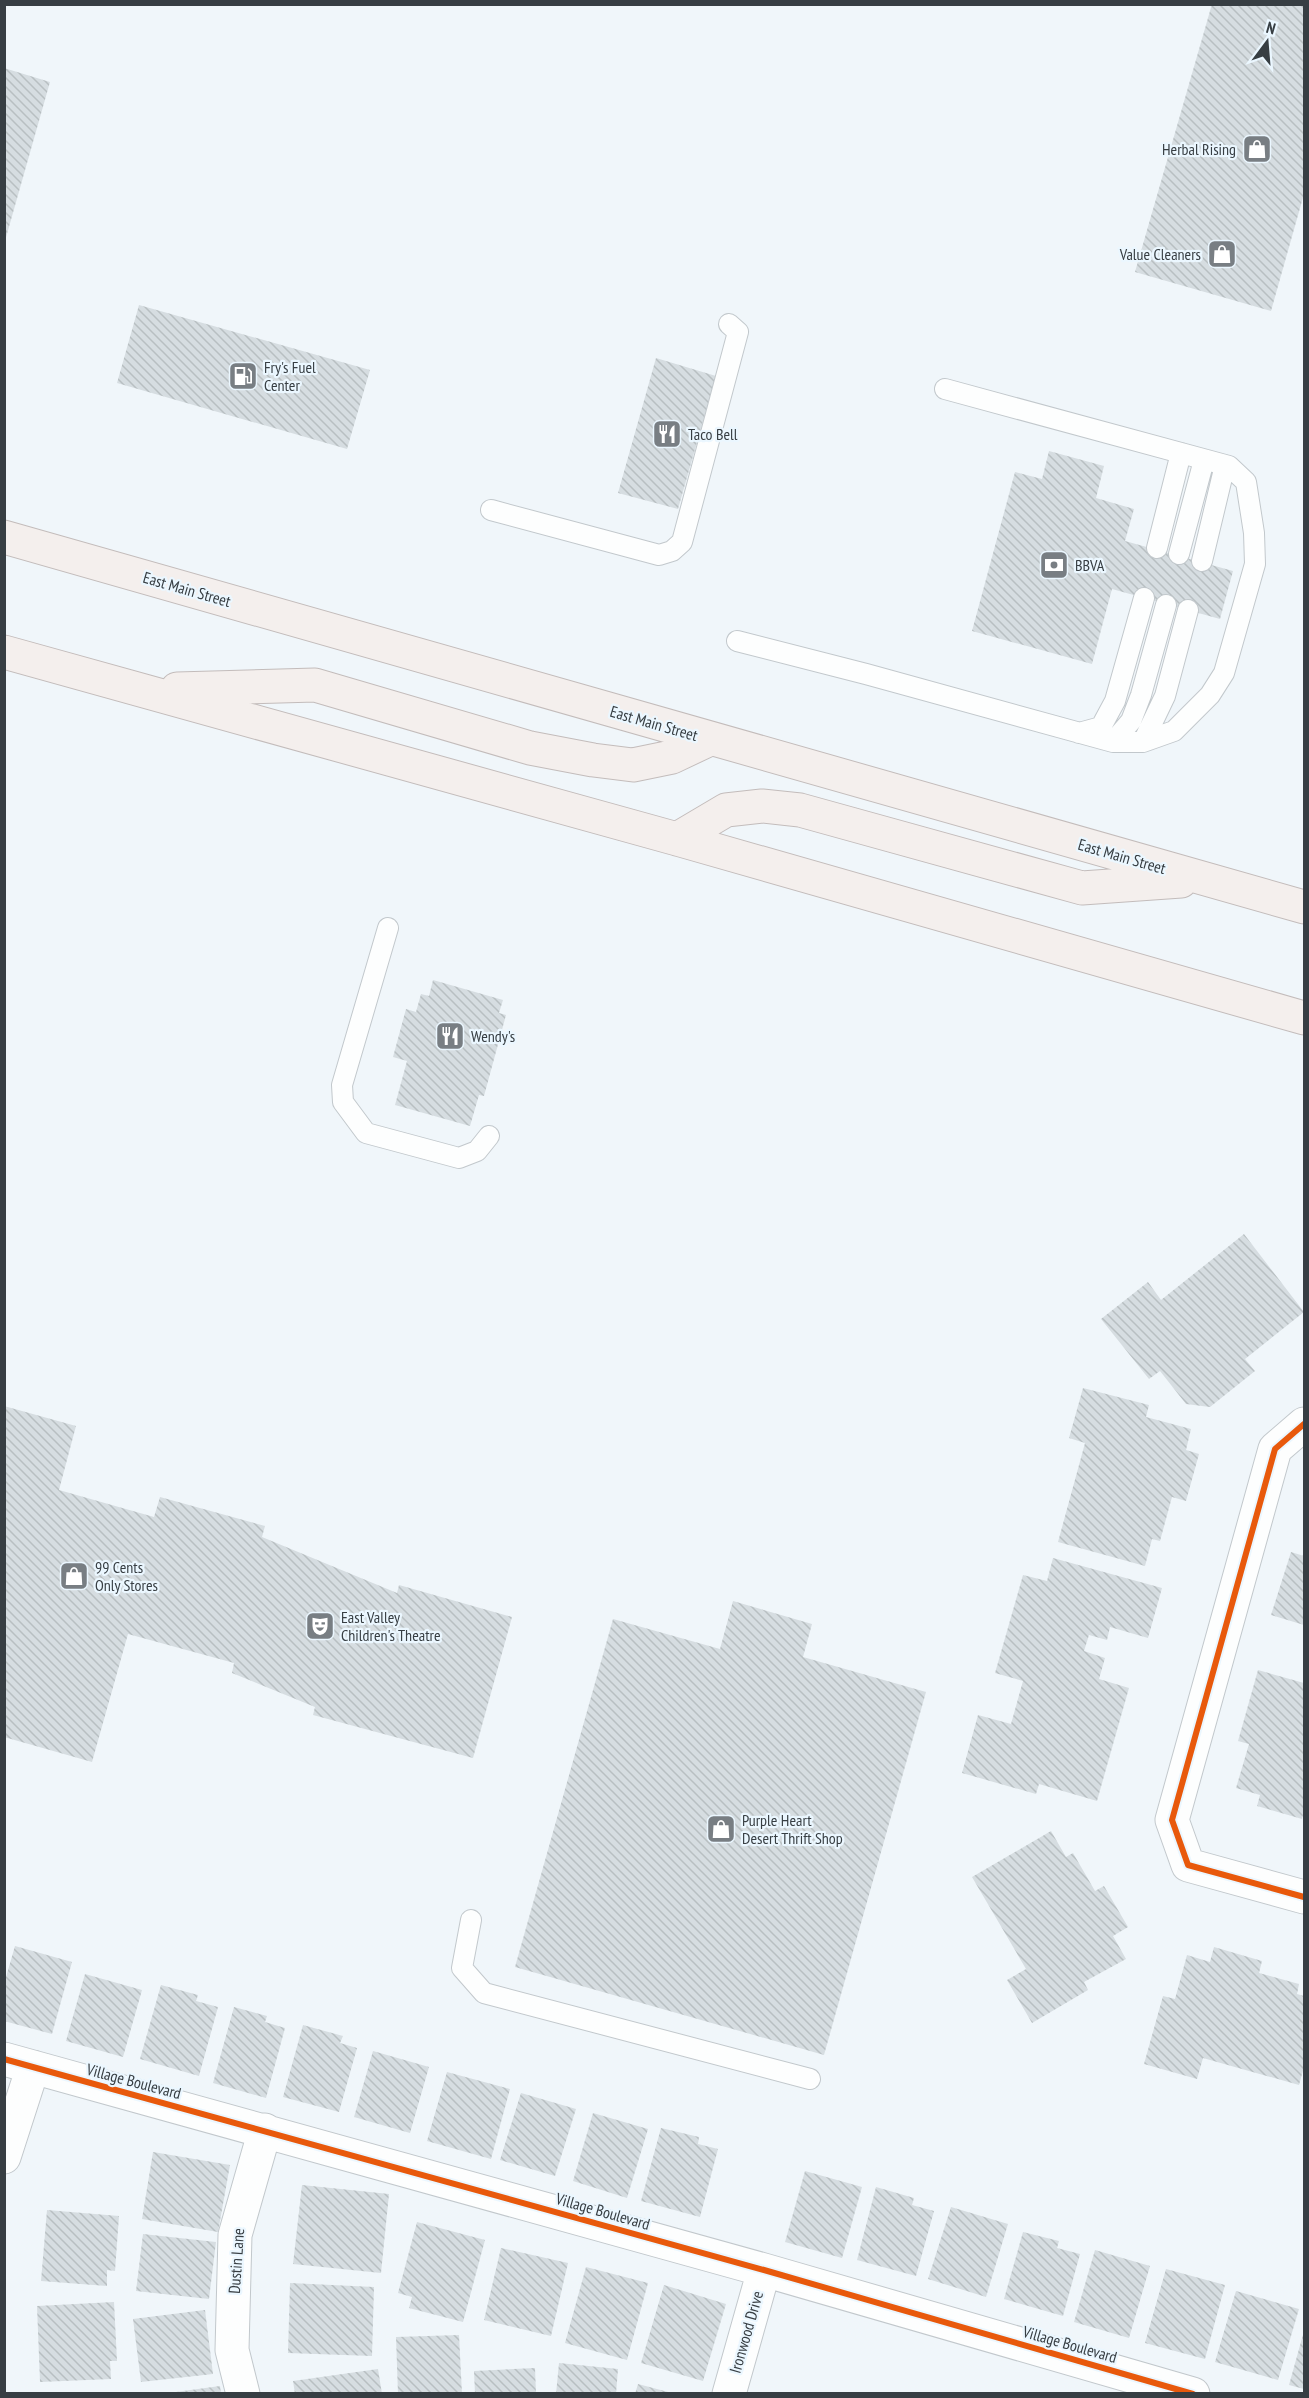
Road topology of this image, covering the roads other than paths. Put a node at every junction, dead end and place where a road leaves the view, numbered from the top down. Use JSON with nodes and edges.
{"nodes":[{"id":1,"x":729,"y":324,"type":"dead end"},
{"id":2,"x":945,"y":389,"type":"dead end"},
{"id":3,"x":1181,"y":453,"type":"junction"},
{"id":4,"x":1204,"y":460,"type":"junction"},
{"id":5,"x":1225,"y":465,"type":"junction"},
{"id":6,"x":491,"y":510,"type":"dead end"},
{"id":7,"x":4,"y":537,"type":"edge"},
{"id":8,"x":1157,"y":548,"type":"dead end"},
{"id":9,"x":1179,"y":554,"type":"dead end"},
{"id":10,"x":1202,"y":561,"type":"dead end"},
{"id":11,"x":1143,"y":598,"type":"dead end"},
{"id":12,"x":1166,"y":605,"type":"dead end"},
{"id":13,"x":1188,"y":610,"type":"dead end"},
{"id":14,"x":737,"y":641,"type":"dead end"},
{"id":15,"x":4,"y":652,"type":"edge"},
{"id":16,"x":142,"y":690,"type":"junction"},
{"id":17,"x":1079,"y":732,"type":"junction"},
{"id":18,"x":710,"y":739,"type":"junction"},
{"id":19,"x":1113,"y":742,"type":"junction"},
{"id":20,"x":1143,"y":742,"type":"junction"},
{"id":21,"x":677,"y":839,"type":"junction"},
{"id":22,"x":1204,"y":879,"type":"junction"},
{"id":23,"x":1305,"y":907,"type":"edge"},
{"id":24,"x":388,"y":928,"type":"dead end"},
{"id":25,"x":1305,"y":1018,"type":"edge"},
{"id":26,"x":489,"y":1136,"type":"dead end"},
{"id":27,"x":1305,"y":1424,"type":"edge"},
{"id":28,"x":1305,"y":1898,"type":"edge"},
{"id":29,"x":471,"y":1920,"type":"dead end"},
{"id":30,"x":19,"y":2063,"type":"edge"},
{"id":31,"x":810,"y":2079,"type":"dead end"},
{"id":32,"x":265,"y":2130,"type":"junction"},
{"id":33,"x":4,"y":2157,"type":"edge"},
{"id":34,"x":764,"y":2270,"type":"junction"},
{"id":35,"x":243,"y":2394,"type":"edge"},
{"id":36,"x":729,"y":2394,"type":"edge"},
{"id":37,"x":1193,"y":2394,"type":"edge"}],
"edges":[{"from":1,"to":6,"type":"lane"},
{"from":2,"to":3,"type":"lane"},
{"from":3,"to":4,"type":"lane"},
{"from":3,"to":8,"type":"lane"},
{"from":4,"to":5,"type":"lane"},
{"from":4,"to":9,"type":"lane"},
{"from":5,"to":10,"type":"lane"},
{"from":5,"to":20,"type":"lane"},
{"from":7,"to":18,"type":"main road","name":"East Main Street"},
{"from":11,"to":17,"type":"lane"},
{"from":12,"to":19,"type":"lane"},
{"from":13,"to":20,"type":"lane"},
{"from":14,"to":17,"type":"lane"},
{"from":15,"to":16,"type":"main road"},
{"from":16,"to":18,"type":"main road"},
{"from":16,"to":21,"type":"main road"},
{"from":17,"to":19,"type":"lane"},
{"from":18,"to":22,"type":"main road","name":"East Main Street"},
{"from":19,"to":20,"type":"lane"},
{"from":21,"to":22,"type":"main road"},
{"from":21,"to":25,"type":"main road"},
{"from":22,"to":23,"type":"main road","name":"East Main Street"},
{"from":24,"to":26,"type":"lane"},
{"from":27,"to":28,"type":"street"},
{"from":29,"to":31,"type":"lane"},
{"from":30,"to":32,"type":"street","name":"Village Boulevard"},
{"from":30,"to":33,"type":"street"},
{"from":32,"to":34,"type":"street","name":"Village Boulevard"},
{"from":32,"to":35,"type":"street","name":"Dustin Lane"},
{"from":34,"to":36,"type":"street","name":"Ironwood Drive"},
{"from":34,"to":37,"type":"street","name":"Village Boulevard"}]}
